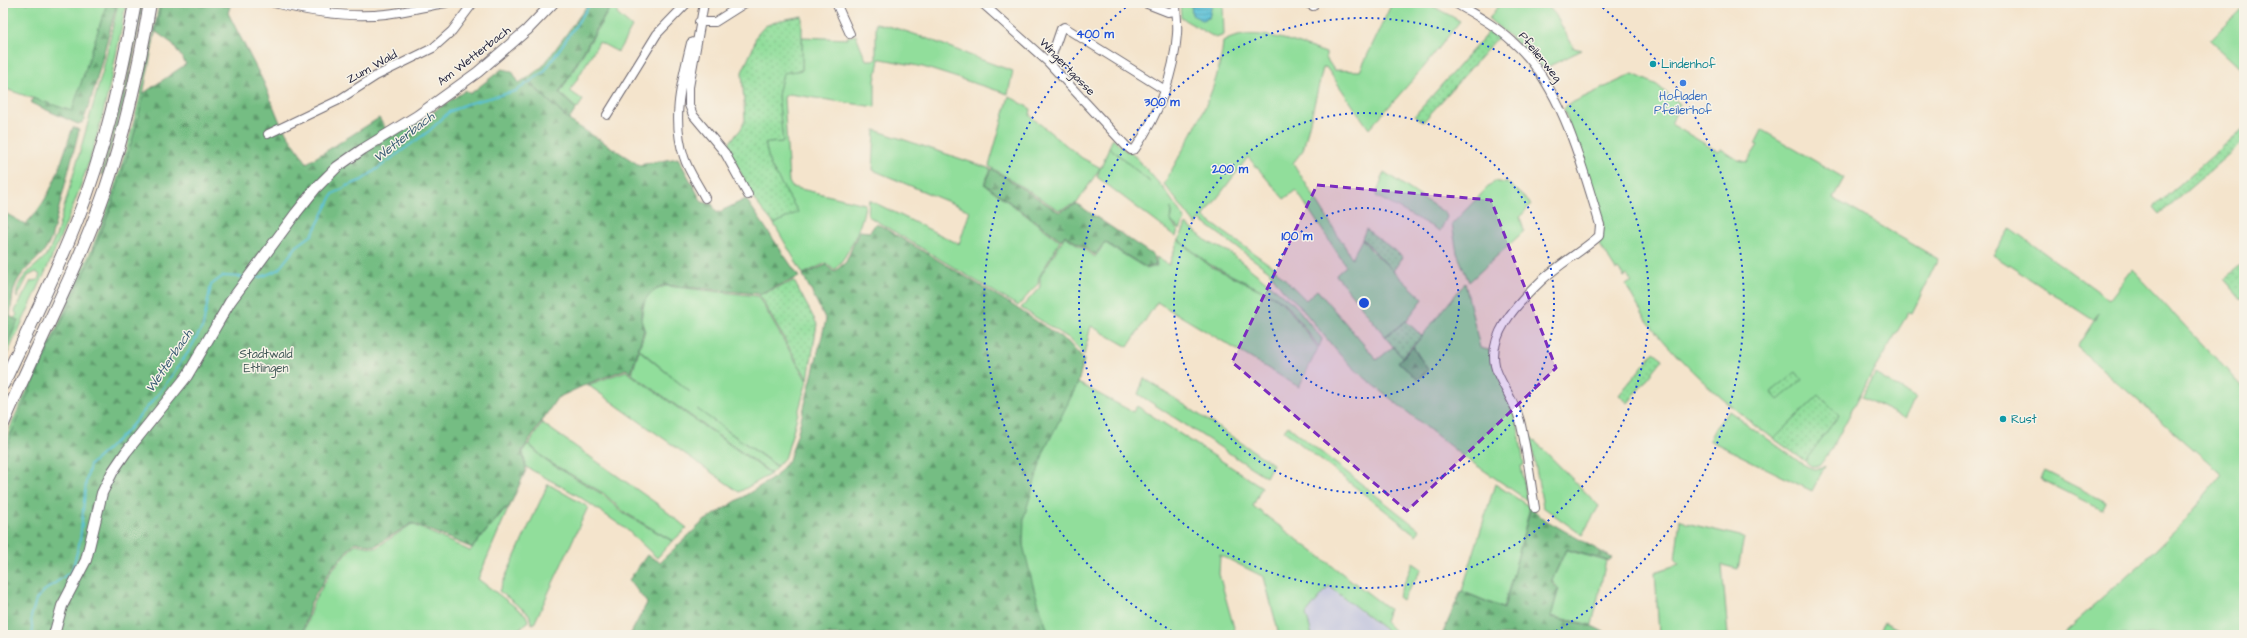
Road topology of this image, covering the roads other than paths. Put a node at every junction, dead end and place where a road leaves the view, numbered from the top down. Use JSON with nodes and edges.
{"nodes":[{"id":1,"x":135,"y":3,"type":"edge"},
{"id":2,"x":150,"y":3,"type":"edge"},
{"id":3,"x":274,"y":3,"type":"edge"},
{"id":4,"x":330,"y":3,"type":"edge"},
{"id":5,"x":446,"y":3,"type":"edge"},
{"id":6,"x":473,"y":3,"type":"edge"},
{"id":7,"x":553,"y":3,"type":"edge"},
{"id":8,"x":687,"y":3,"type":"edge"},
{"id":9,"x":704,"y":3,"type":"edge"},
{"id":10,"x":745,"y":3,"type":"edge"},
{"id":11,"x":836,"y":3,"type":"edge"},
{"id":12,"x":982,"y":3,"type":"edge"},
{"id":13,"x":1145,"y":3,"type":"edge"},
{"id":14,"x":1455,"y":3,"type":"edge"},
{"id":15,"x":414,"y":6,"type":"edge"},
{"id":16,"x":1176,"y":7,"type":"edge"},
{"id":17,"x":323,"y":12,"type":"junction"},
{"id":18,"x":699,"y":22,"type":"junction"},
{"id":19,"x":850,"y":34,"type":"dead end"},
{"id":20,"x":697,"y":42,"type":"junction"},
{"id":21,"x":1048,"y":62,"type":"junction"},
{"id":22,"x":1165,"y":90,"type":"junction"},
{"id":23,"x":607,"y":115,"type":"dead end"},
{"id":24,"x":268,"y":134,"type":"dead end"},
{"id":25,"x":748,"y":195,"type":"dead end"},
{"id":26,"x":705,"y":198,"type":"dead end"},
{"id":27,"x":3,"y":384,"type":"edge"},
{"id":28,"x":3,"y":424,"type":"edge"},
{"id":29,"x":1535,"y":508,"type":"dead end"},
{"id":30,"x":54,"y":635,"type":"edge"}],
"edges":[{"from":1,"to":27,"type":"highway"},
{"from":2,"to":28,"type":"highway"},
{"from":3,"to":17,"type":"street"},
{"from":4,"to":17,"type":"street"},
{"from":5,"to":15,"type":"street"},
{"from":6,"to":24,"type":"street","name":"Zum Wald"},
{"from":7,"to":30,"type":"main road","name":"Am Wetterbach"},
{"from":8,"to":23,"type":"street"},
{"from":9,"to":18,"type":"street"},
{"from":10,"to":18,"type":"street"},
{"from":11,"to":19,"type":"street"},
{"from":12,"to":21,"type":"street","name":"Wingertgasse"},
{"from":13,"to":16,"type":"street"},
{"from":14,"to":29,"type":"street","name":"Pfeilerweg"},
{"from":15,"to":17,"type":"street"},
{"from":16,"to":22,"type":"street"},
{"from":18,"to":20,"type":"street"},
{"from":20,"to":25,"type":"street"},
{"from":20,"to":26,"type":"street"},
{"from":21,"to":22,"type":"street"},
{"from":21,"to":22,"type":"street","name":"Wingertgasse"}]}
